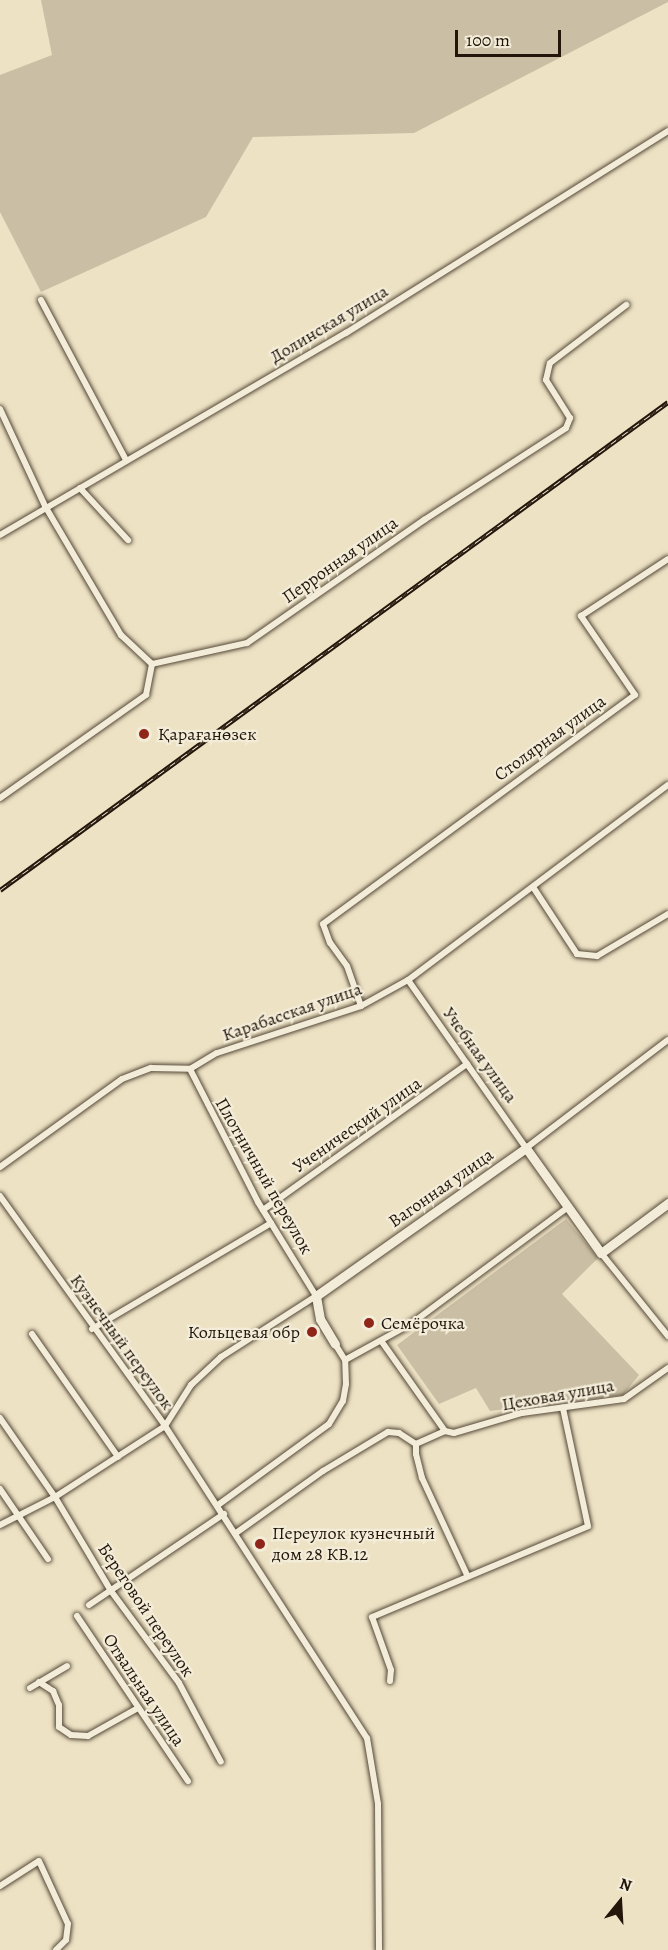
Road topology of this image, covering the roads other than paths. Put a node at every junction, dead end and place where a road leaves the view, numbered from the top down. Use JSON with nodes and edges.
{"nodes":[{"id":1,"x":668,"y":131,"type":"edge"},
{"id":2,"x":41,"y":300,"type":"dead end"},
{"id":3,"x":626,"y":305,"type":"dead end"},
{"id":4,"x":0,"y":408,"type":"edge"},
{"id":5,"x":126,"y":460,"type":"junction"},
{"id":6,"x":80,"y":488,"type":"junction"},
{"id":7,"x":45,"y":506,"type":"junction"},
{"id":8,"x":0,"y":535,"type":"edge"},
{"id":9,"x":128,"y":540,"type":"dead end"},
{"id":10,"x":668,"y":559,"type":"edge"},
{"id":11,"x":152,"y":664,"type":"junction"},
{"id":12,"x":668,"y":785,"type":"edge"},
{"id":13,"x":0,"y":798,"type":"edge"},
{"id":14,"x":533,"y":887,"type":"junction"},
{"id":15,"x":668,"y":914,"type":"edge"},
{"id":16,"x":408,"y":980,"type":"junction"},
{"id":17,"x":361,"y":1006,"type":"junction"},
{"id":18,"x":668,"y":1040,"type":"edge"},
{"id":19,"x":467,"y":1064,"type":"junction"},
{"id":20,"x":190,"y":1069,"type":"junction"},
{"id":21,"x":526,"y":1148,"type":"junction"},
{"id":22,"x":0,"y":1167,"type":"edge"},
{"id":23,"x":0,"y":1196,"type":"edge"},
{"id":24,"x":668,"y":1203,"type":"edge"},
{"id":25,"x":567,"y":1208,"type":"junction"},
{"id":26,"x":263,"y":1210,"type":"junction"},
{"id":27,"x":271,"y":1223,"type":"junction"},
{"id":28,"x":601,"y":1253,"type":"junction"},
{"id":29,"x":316,"y":1296,"type":"junction"},
{"id":30,"x":92,"y":1329,"type":"junction"},
{"id":31,"x":32,"y":1334,"type":"dead end"},
{"id":32,"x":668,"y":1336,"type":"edge"},
{"id":33,"x":382,"y":1342,"type":"junction"},
{"id":34,"x":335,"y":1344,"type":"joint"},
{"id":35,"x":345,"y":1360,"type":"junction"},
{"id":36,"x":668,"y":1368,"type":"edge"},
{"id":37,"x":563,"y":1408,"type":"junction"},
{"id":38,"x":0,"y":1418,"type":"edge"},
{"id":39,"x":165,"y":1426,"type":"junction"},
{"id":40,"x":445,"y":1431,"type":"junction"},
{"id":41,"x":416,"y":1444,"type":"junction"},
{"id":42,"x":118,"y":1457,"type":"junction"},
{"id":43,"x":0,"y":1489,"type":"edge"},
{"id":44,"x":55,"y":1497,"type":"junction"},
{"id":45,"x":218,"y":1505,"type":"junction"},
{"id":46,"x":224,"y":1514,"type":"junction"},
{"id":47,"x":18,"y":1516,"type":"junction"},
{"id":48,"x":0,"y":1525,"type":"edge"},
{"id":49,"x":236,"y":1533,"type":"junction"},
{"id":50,"x":48,"y":1559,"type":"dead end"},
{"id":51,"x":467,"y":1575,"type":"junction"},
{"id":52,"x":111,"y":1591,"type":"junction"},
{"id":53,"x":89,"y":1605,"type":"dead end"},
{"id":54,"x":76,"y":1616,"type":"dead end"},
{"id":55,"x":67,"y":1666,"type":"dead end"},
{"id":56,"x":390,"y":1681,"type":"dead end"},
{"id":57,"x":39,"y":1682,"type":"junction"},
{"id":58,"x":30,"y":1688,"type":"dead end"},
{"id":59,"x":138,"y":1708,"type":"junction"},
{"id":60,"x":221,"y":1762,"type":"dead end"},
{"id":61,"x":188,"y":1782,"type":"dead end"},
{"id":62,"x":0,"y":1886,"type":"edge"},
{"id":63,"x":56,"y":1950,"type":"edge"},
{"id":64,"x":379,"y":1950,"type":"edge"}],
"edges":[{"from":1,"to":5,"type":"street","name":"Долинская улица"},
{"from":2,"to":5,"type":"street"},
{"from":3,"to":11,"type":"street","name":"Перронная улица"},
{"from":4,"to":7,"type":"street"},
{"from":5,"to":6,"type":"street","name":"Долинская улица"},
{"from":6,"to":7,"type":"street","name":"Долинская улица"},
{"from":6,"to":9,"type":"street"},
{"from":7,"to":8,"type":"street","name":"Долинская улица"},
{"from":7,"to":11,"type":"street"},
{"from":10,"to":17,"type":"street","name":"Столярная улица"},
{"from":11,"to":13,"type":"street"},
{"from":12,"to":14,"type":"street","name":"Карабасская улица"},
{"from":14,"to":15,"type":"street"},
{"from":14,"to":16,"type":"street","name":"Карабасская улица"},
{"from":16,"to":17,"type":"street","name":"Карабасская улица"},
{"from":16,"to":19,"type":"street","name":"Учебная улица"},
{"from":17,"to":20,"type":"street","name":"Карабасская улица"},
{"from":18,"to":21,"type":"street"},
{"from":19,"to":21,"type":"street","name":"Учебная улица"},
{"from":19,"to":26,"type":"street","name":"Ученический улица"},
{"from":20,"to":22,"type":"street"},
{"from":20,"to":26,"type":"street","name":"Плотничный переулок"},
{"from":21,"to":25,"type":"street"},
{"from":21,"to":29,"type":"street","name":"Вагонная улица"},
{"from":23,"to":30,"type":"street","name":"Кузнечный переулок"},
{"from":24,"to":28,"type":"street"},
{"from":25,"to":28,"type":"street"},
{"from":25,"to":33,"type":"street"},
{"from":26,"to":27,"type":"street","name":"Плотничный переулок"},
{"from":27,"to":29,"type":"street","name":"Плотничный переулок"},
{"from":27,"to":30,"type":"street"},
{"from":28,"to":32,"type":"street"},
{"from":29,"to":34,"type":"street"},
{"from":29,"to":39,"type":"street"},
{"from":30,"to":39,"type":"street","name":"Кузнечный переулок"},
{"from":31,"to":42,"type":"street"},
{"from":33,"to":35,"type":"street"},
{"from":33,"to":40,"type":"street"},
{"from":34,"to":35,"type":"street"},
{"from":35,"to":45,"type":"street"},
{"from":36,"to":37,"type":"street","name":"Цеховая улица"},
{"from":37,"to":40,"type":"street","name":"Цеховая улица"},
{"from":37,"to":51,"type":"street"},
{"from":38,"to":44,"type":"street","name":"Береговой переулок"},
{"from":39,"to":42,"type":"street"},
{"from":39,"to":45,"type":"street","name":"Кузнечный переулок"},
{"from":40,"to":41,"type":"street"},
{"from":41,"to":49,"type":"street"},
{"from":41,"to":51,"type":"street"},
{"from":42,"to":44,"type":"street"},
{"from":43,"to":47,"type":"street"},
{"from":44,"to":47,"type":"street"},
{"from":44,"to":52,"type":"street","name":"Береговой переулок"},
{"from":45,"to":46,"type":"street","name":"Кузнечный переулок"},
{"from":46,"to":49,"type":"street","name":"Кузнечный переулок"},
{"from":46,"to":52,"type":"street"},
{"from":47,"to":48,"type":"street"},
{"from":47,"to":50,"type":"street"},
{"from":49,"to":64,"type":"street","name":"Кузнечный переулок"},
{"from":51,"to":56,"type":"street"},
{"from":52,"to":53,"type":"street"},
{"from":52,"to":60,"type":"street","name":"Береговой переулок"},
{"from":54,"to":59,"type":"street","name":"Отвальная улица"},
{"from":55,"to":57,"type":"street"},
{"from":57,"to":58,"type":"street"},
{"from":57,"to":59,"type":"street"},
{"from":59,"to":61,"type":"street","name":"Отвальная улица"},
{"from":62,"to":63,"type":"street"}]}
